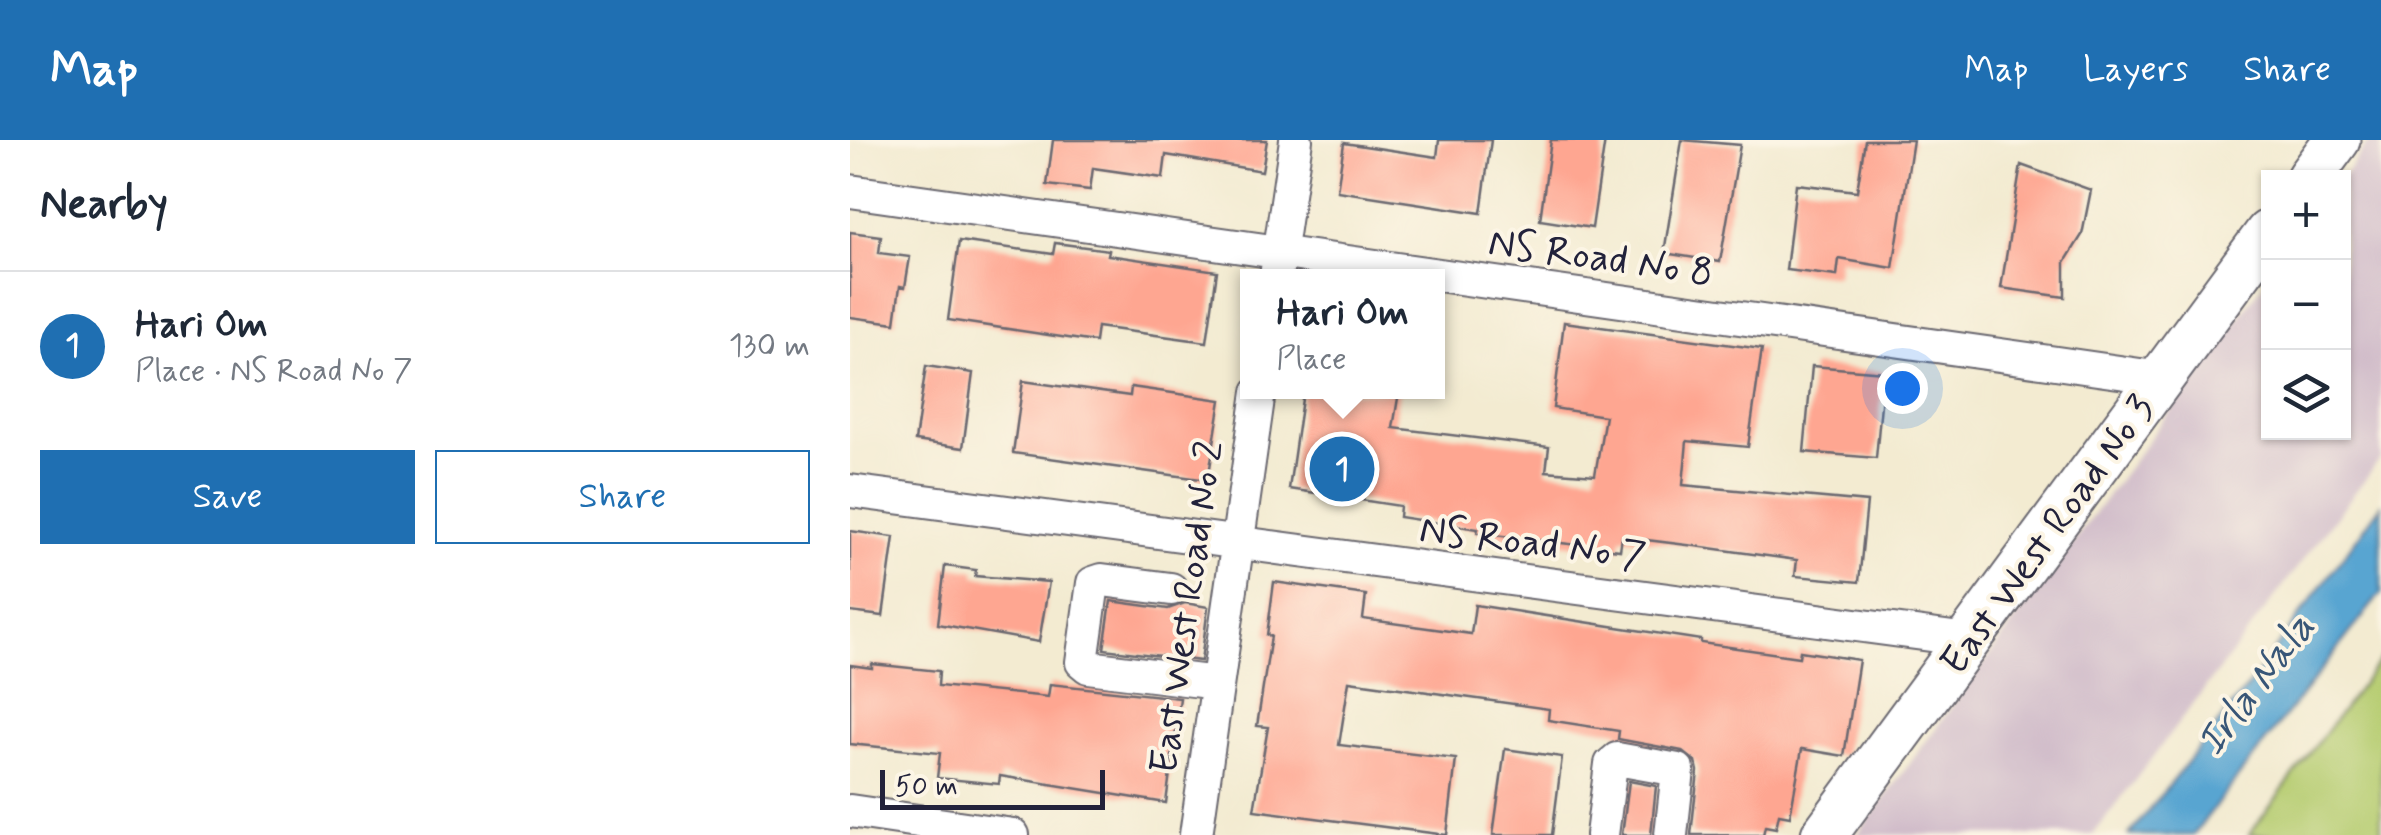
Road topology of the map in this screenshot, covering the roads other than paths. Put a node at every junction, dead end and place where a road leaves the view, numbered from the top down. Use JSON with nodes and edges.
{"nodes":[{"id":1,"x":1296,"y":140,"type":"edge"},
{"id":2,"x":2337,"y":140,"type":"edge"},
{"id":3,"x":2316,"y":170,"type":"edge"},
{"id":4,"x":850,"y":191,"type":"edge"},
{"id":5,"x":2261,"y":243,"type":"edge"},
{"id":6,"x":1278,"y":265,"type":"edge"},
{"id":7,"x":1309,"y":269,"type":"edge"},
{"id":8,"x":1445,"y":286,"type":"edge"},
{"id":9,"x":2162,"y":378,"type":"junction"},
{"id":10,"x":1259,"y":399,"type":"edge"},
{"id":11,"x":850,"y":491,"type":"edge"},
{"id":12,"x":1161,"y":534,"type":"junction"},
{"id":13,"x":1237,"y":545,"type":"junction"},
{"id":14,"x":1968,"y":640,"type":"junction"},
{"id":15,"x":1218,"y":683,"type":"junction"},
{"id":16,"x":850,"y":811,"type":"edge"},
{"id":17,"x":1013,"y":835,"type":"edge"},
{"id":18,"x":1196,"y":835,"type":"edge"},
{"id":19,"x":1602,"y":835,"type":"edge"},
{"id":20,"x":1671,"y":835,"type":"edge"},
{"id":21,"x":1824,"y":835,"type":"edge"}],
"edges":[{"from":1,"to":6,"type":"street"},
{"from":2,"to":3,"type":"street"},
{"from":4,"to":6,"type":"street","name":"NS Road No 8"},
{"from":5,"to":9,"type":"street","name":"East West Road No 3"},
{"from":6,"to":7,"type":"street","name":"NS Road No 8"},
{"from":8,"to":9,"type":"street","name":"NS Road No 8"},
{"from":9,"to":14,"type":"street","name":"East West Road No 3"},
{"from":10,"to":13,"type":"street","name":"East West Road No 2"},
{"from":11,"to":12,"type":"street","name":"NS Road No 7"},
{"from":12,"to":13,"type":"street","name":"NS Road No 7"},
{"from":12,"to":15,"type":"street"},
{"from":13,"to":14,"type":"street","name":"NS Road No 7"},
{"from":13,"to":15,"type":"street","name":"East West Road No 2"},
{"from":14,"to":21,"type":"street","name":"East West Road No 3"},
{"from":15,"to":18,"type":"street","name":"East West Road No 2"},
{"from":16,"to":17,"type":"street"},
{"from":19,"to":20,"type":"street"}]}
